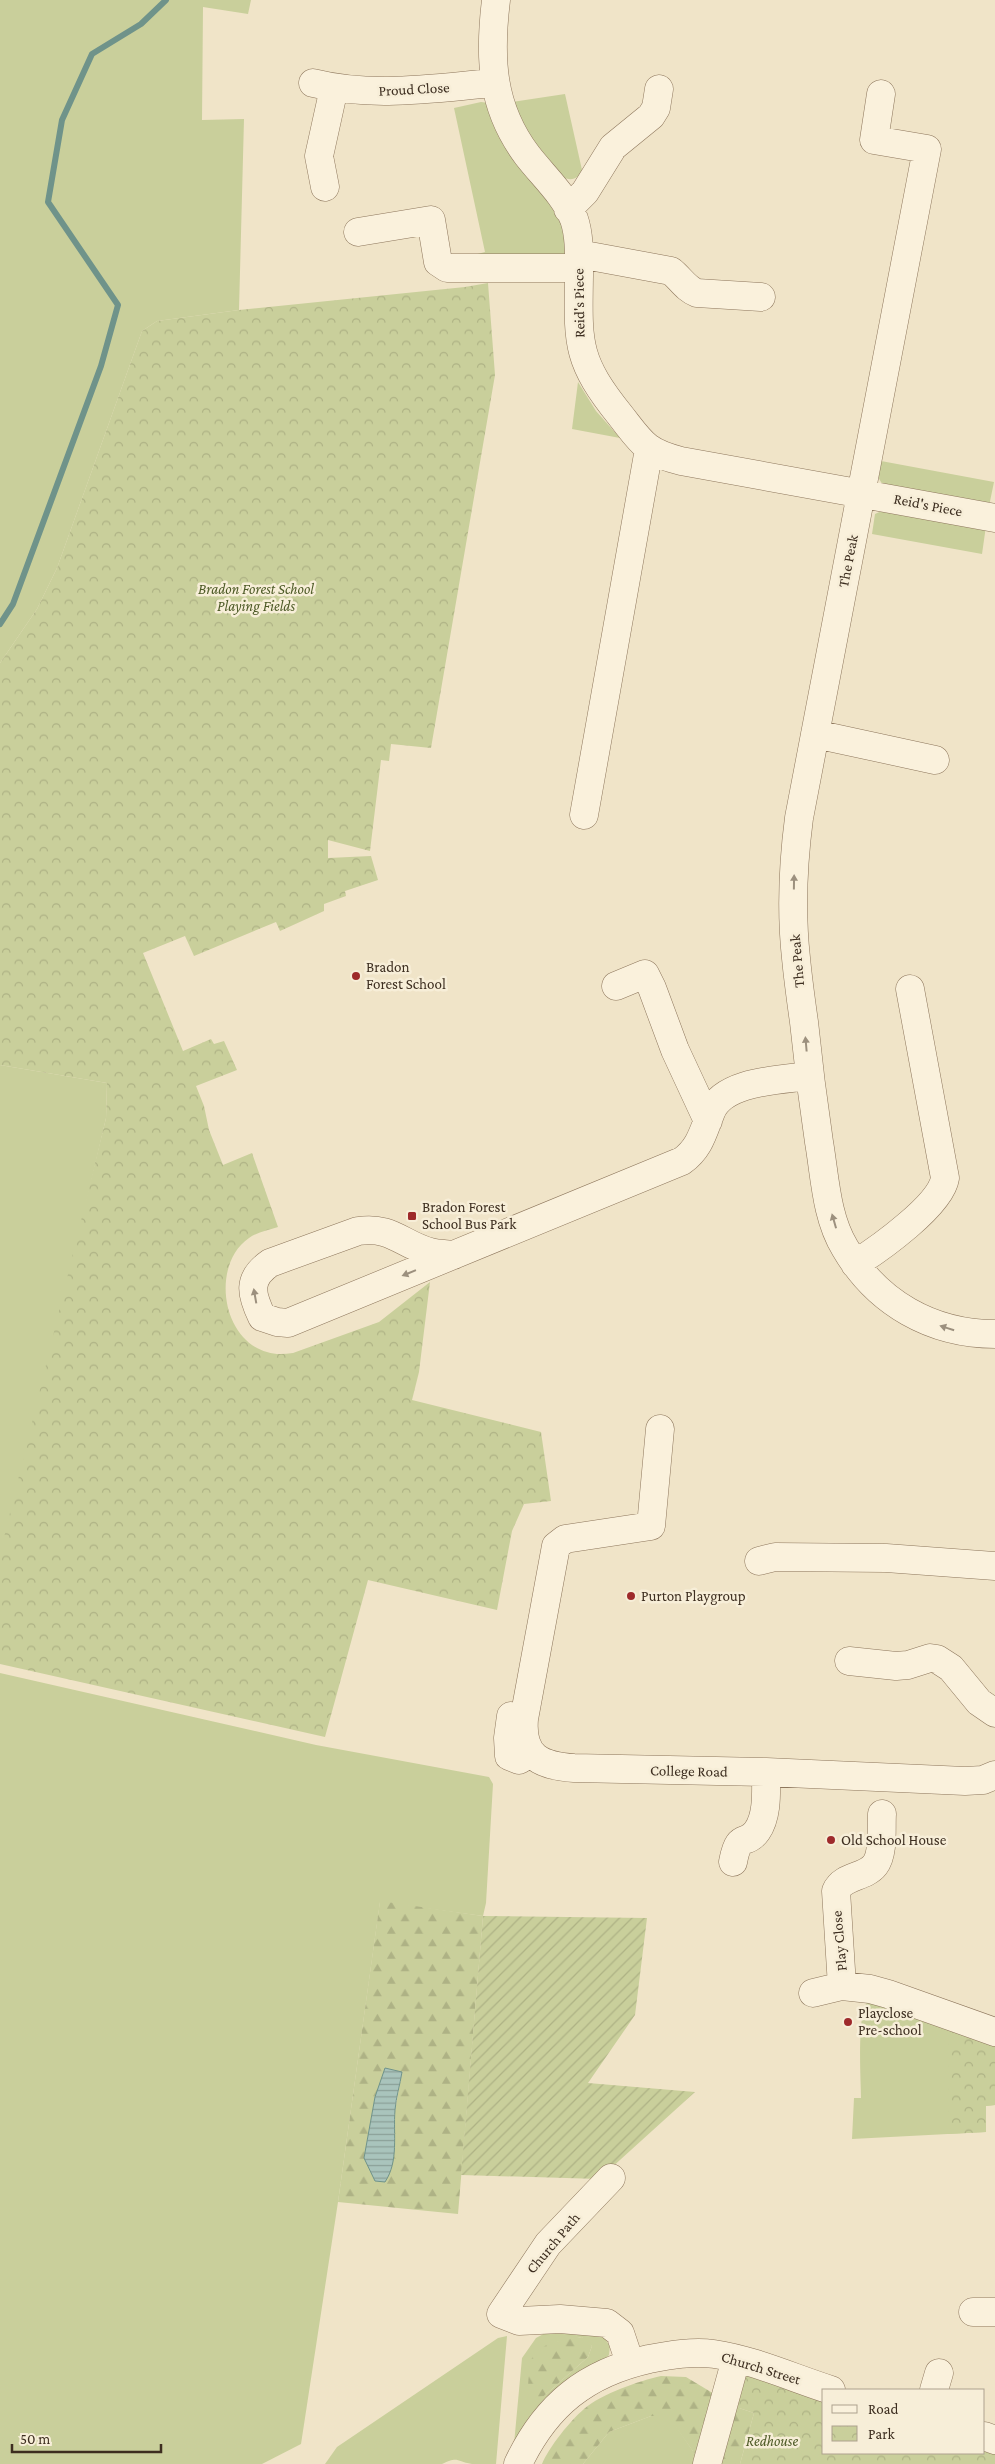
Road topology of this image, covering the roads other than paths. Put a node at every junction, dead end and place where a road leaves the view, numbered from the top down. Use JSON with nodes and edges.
{"nodes":[{"id":1,"x":496,"y":0,"type":"edge"},
{"id":2,"x":494,"y":83,"type":"junction"},
{"id":3,"x":660,"y":89,"type":"dead end"},
{"id":4,"x":881,"y":94,"type":"dead end"},
{"id":5,"x":325,"y":187,"type":"dead end"},
{"id":6,"x":568,"y":209,"type":"junction"},
{"id":7,"x":358,"y":232,"type":"dead end"},
{"id":8,"x":579,"y":261,"type":"junction"},
{"id":9,"x":761,"y":296,"type":"dead end"},
{"id":10,"x":649,"y":449,"type":"junction"},
{"id":11,"x":861,"y":493,"type":"junction"},
{"id":12,"x":995,"y":518,"type":"edge"},
{"id":13,"x":816,"y":734,"type":"junction"},
{"id":14,"x":935,"y":760,"type":"dead end"},
{"id":15,"x":584,"y":815,"type":"dead end"},
{"id":16,"x":616,"y":986,"type":"dead end"},
{"id":17,"x":910,"y":989,"type":"dead end"},
{"id":18,"x":808,"y":1076,"type":"junction"},
{"id":19,"x":708,"y":1121,"type":"junction"},
{"id":20,"x":454,"y":1255,"type":"junction"},
{"id":21,"x":855,"y":1264,"type":"junction"},
{"id":22,"x":995,"y":1334,"type":"edge"},
{"id":23,"x":660,"y":1429,"type":"dead end"},
{"id":24,"x":759,"y":1561,"type":"dead end"},
{"id":25,"x":995,"y":1566,"type":"edge"},
{"id":26,"x":849,"y":1661,"type":"dead end"},
{"id":27,"x":514,"y":1670,"type":"dead end"},
{"id":28,"x":995,"y":1713,"type":"edge"},
{"id":29,"x":531,"y":1752,"type":"junction"},
{"id":30,"x":766,"y":1772,"type":"junction"},
{"id":31,"x":995,"y":1775,"type":"edge"},
{"id":32,"x":882,"y":1814,"type":"dead end"},
{"id":33,"x":733,"y":1862,"type":"dead end"},
{"id":34,"x":842,"y":1986,"type":"junction"},
{"id":35,"x":813,"y":1993,"type":"dead end"},
{"id":36,"x":995,"y":2032,"type":"edge"},
{"id":37,"x":611,"y":2178,"type":"dead end"},
{"id":38,"x":736,"y":2359,"type":"junction"},
{"id":39,"x":630,"y":2363,"type":"junction"},
{"id":40,"x":828,"y":2389,"type":"edge"},
{"id":41,"x":518,"y":2464,"type":"edge"},
{"id":42,"x":707,"y":2464,"type":"edge"}],
"edges":[{"from":1,"to":2,"type":"street","name":"Reid's Piece"},
{"from":2,"to":5,"type":"street","name":"Proud Close"},
{"from":2,"to":6,"type":"street","name":"Reid's Piece"},
{"from":3,"to":6,"type":"street"},
{"from":4,"to":11,"type":"street"},
{"from":6,"to":8,"type":"street","name":"Reid's Piece"},
{"from":7,"to":8,"type":"street"},
{"from":8,"to":9,"type":"street"},
{"from":8,"to":10,"type":"street","name":"Reid's Piece"},
{"from":10,"to":11,"type":"street","name":"Reid's Piece"},
{"from":10,"to":15,"type":"street"},
{"from":11,"to":12,"type":"street","name":"Reid's Piece"},
{"from":11,"to":13,"type":"street","name":"The Peak"},
{"from":13,"to":14,"type":"street"},
{"from":18,"to":13,"type":"street","name":"The Peak","one_way":true},
{"from":16,"to":19,"type":"street"},
{"from":17,"to":21,"type":"street"},
{"from":18,"to":19,"type":"street"},
{"from":21,"to":18,"type":"street","name":"The Peak","one_way":true},
{"from":19,"to":20,"type":"street"},
{"from":20,"to":20,"type":"street","one_way":true},
{"from":22,"to":21,"type":"street","name":"The Peak","one_way":true},
{"from":23,"to":29,"type":"street"},
{"from":24,"to":25,"type":"street"},
{"from":26,"to":28,"type":"street"},
{"from":27,"to":29,"type":"street"},
{"from":29,"to":30,"type":"street","name":"College Road"},
{"from":30,"to":31,"type":"street","name":"College Road"},
{"from":30,"to":33,"type":"street"},
{"from":32,"to":34,"type":"street","name":"Play Close"},
{"from":34,"to":35,"type":"street","name":"Play Close"},
{"from":34,"to":36,"type":"street","name":"Play Close"},
{"from":37,"to":39,"type":"street","name":"Church Path"},
{"from":38,"to":39,"type":"street","name":"Church Street"},
{"from":38,"to":40,"type":"street","name":"Church Street"},
{"from":38,"to":42,"type":"street"},
{"from":39,"to":41,"type":"street","name":"Church Street"}]}
